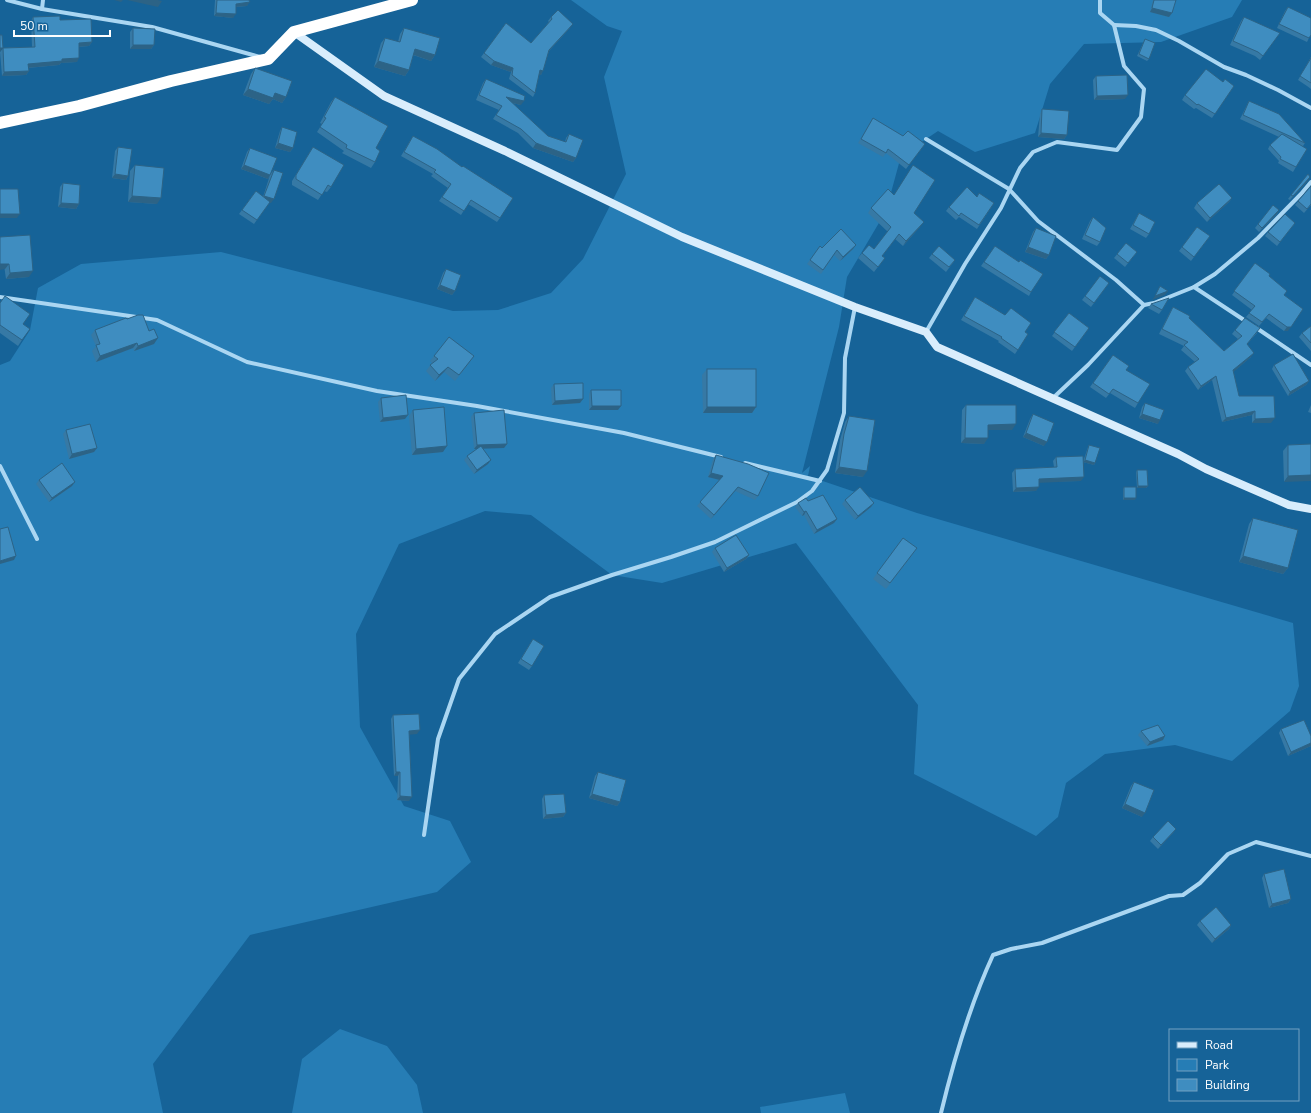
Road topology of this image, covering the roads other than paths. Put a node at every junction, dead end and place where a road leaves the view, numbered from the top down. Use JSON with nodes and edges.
{"nodes":[{"id":1,"x":7,"y":0,"type":"edge"},
{"id":2,"x":43,"y":0,"type":"edge"},
{"id":3,"x":412,"y":0,"type":"edge"},
{"id":4,"x":1100,"y":0,"type":"edge"},
{"id":5,"x":42,"y":9,"type":"junction"},
{"id":6,"x":1114,"y":25,"type":"junction"},
{"id":7,"x":294,"y":32,"type":"junction"},
{"id":8,"x":268,"y":59,"type":"junction"},
{"id":9,"x":1311,"y":108,"type":"edge"},
{"id":10,"x":0,"y":123,"type":"edge"},
{"id":11,"x":926,"y":139,"type":"dead end"},
{"id":12,"x":1311,"y":182,"type":"edge"},
{"id":13,"x":1009,"y":189,"type":"junction"},
{"id":14,"x":1194,"y":287,"type":"junction"},
{"id":15,"x":0,"y":297,"type":"edge"},
{"id":16,"x":1144,"y":304,"type":"junction"},
{"id":17,"x":854,"y":307,"type":"junction"},
{"id":18,"x":926,"y":332,"type":"junction"},
{"id":19,"x":1311,"y":365,"type":"edge"},
{"id":20,"x":1053,"y":398,"type":"junction"},
{"id":21,"x":724,"y":458,"type":"edge"},
{"id":22,"x":740,"y":462,"type":"edge"},
{"id":23,"x":0,"y":466,"type":"edge"},
{"id":24,"x":820,"y":481,"type":"junction"},
{"id":25,"x":1311,"y":509,"type":"edge"},
{"id":26,"x":37,"y":539,"type":"dead end"},
{"id":27,"x":424,"y":835,"type":"dead end"},
{"id":28,"x":1311,"y":856,"type":"edge"},
{"id":29,"x":941,"y":1113,"type":"edge"}],
"edges":[{"from":1,"to":5,"type":"street"},
{"from":2,"to":5,"type":"street"},
{"from":3,"to":7,"type":"highway"},
{"from":4,"to":6,"type":"street"},
{"from":5,"to":8,"type":"street"},
{"from":6,"to":9,"type":"street"},
{"from":6,"to":13,"type":"street"},
{"from":7,"to":8,"type":"highway"},
{"from":7,"to":17,"type":"street"},
{"from":8,"to":10,"type":"highway"},
{"from":11,"to":13,"type":"street"},
{"from":12,"to":14,"type":"street"},
{"from":13,"to":16,"type":"street"},
{"from":13,"to":18,"type":"street"},
{"from":14,"to":16,"type":"street"},
{"from":14,"to":19,"type":"street"},
{"from":15,"to":21,"type":"street"},
{"from":16,"to":20,"type":"street"},
{"from":17,"to":18,"type":"street"},
{"from":17,"to":24,"type":"street"},
{"from":18,"to":20,"type":"street"},
{"from":20,"to":25,"type":"street"},
{"from":22,"to":24,"type":"street"},
{"from":23,"to":26,"type":"street"},
{"from":24,"to":27,"type":"street"},
{"from":28,"to":29,"type":"street"}]}
